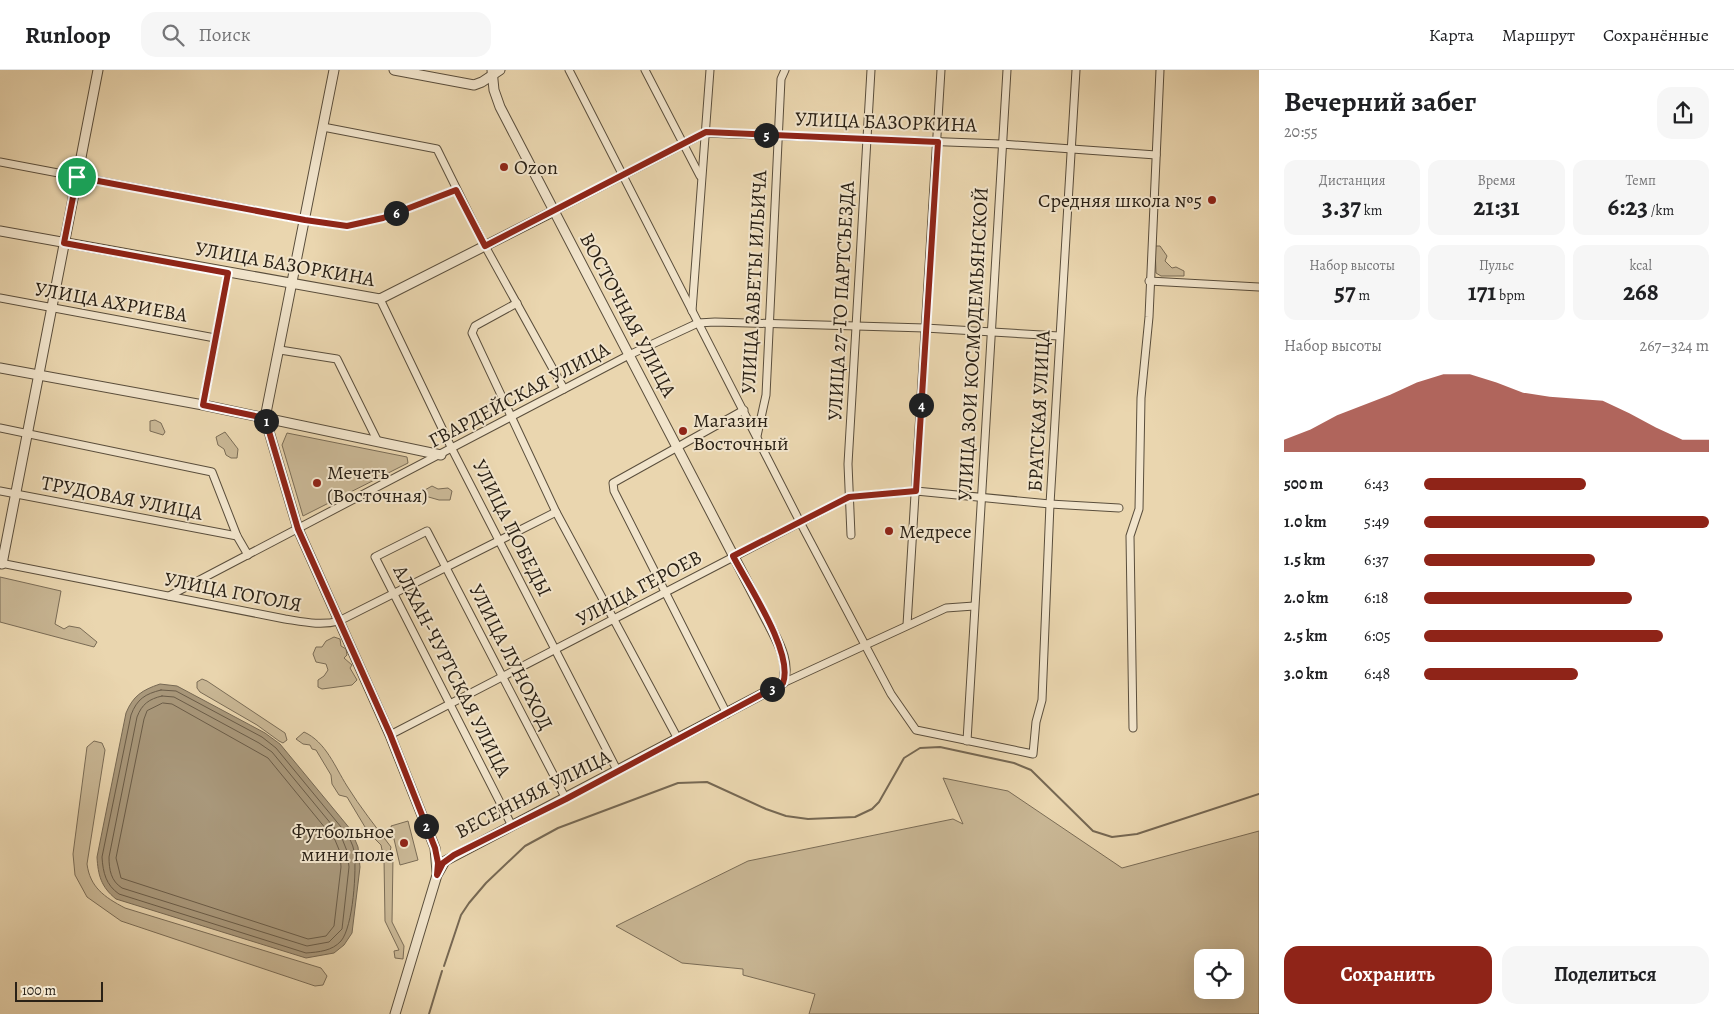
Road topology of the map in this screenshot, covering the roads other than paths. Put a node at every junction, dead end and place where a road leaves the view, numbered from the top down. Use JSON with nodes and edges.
{"nodes":[{"id":1,"x":98,"y":70,"type":"edge"},
{"id":2,"x":334,"y":70,"type":"edge"},
{"id":3,"x":394,"y":70,"type":"edge"},
{"id":4,"x":569,"y":70,"type":"edge"},
{"id":5,"x":645,"y":70,"type":"edge"},
{"id":6,"x":710,"y":70,"type":"edge"},
{"id":7,"x":785,"y":70,"type":"edge"},
{"id":8,"x":871,"y":70,"type":"edge"},
{"id":9,"x":941,"y":70,"type":"edge"},
{"id":10,"x":1007,"y":70,"type":"edge"},
{"id":11,"x":1076,"y":70,"type":"edge"},
{"id":12,"x":1160,"y":70,"type":"edge"},
{"id":13,"x":495,"y":71,"type":"edge"},
{"id":14,"x":479,"y":84,"type":"junction"},
{"id":15,"x":494,"y":90,"type":"junction"},
{"id":16,"x":323,"y":127,"type":"junction"},
{"id":17,"x":706,"y":132,"type":"junction"},
{"id":18,"x":778,"y":135,"type":"junction"},
{"id":19,"x":866,"y":139,"type":"junction"},
{"id":20,"x":938,"y":142,"type":"junction"},
{"id":21,"x":684,"y":144,"type":"junction"},
{"id":22,"x":1000,"y":144,"type":"junction"},
{"id":23,"x":1072,"y":149,"type":"junction"},
{"id":24,"x":1156,"y":155,"type":"junction"},
{"id":25,"x":0,"y":162,"type":"edge"},
{"id":26,"x":624,"y":175,"type":"junction"},
{"id":27,"x":700,"y":176,"type":"junction"},
{"id":28,"x":77,"y":177,"type":"junction"},
{"id":29,"x":456,"y":190,"type":"junction"},
{"id":30,"x":554,"y":211,"type":"junction"},
{"id":31,"x":305,"y":220,"type":"junction"},
{"id":32,"x":0,"y":231,"type":"edge"},
{"id":33,"x":64,"y":243,"type":"junction"},
{"id":34,"x":485,"y":246,"type":"junction"},
{"id":35,"x":228,"y":273,"type":"junction"},
{"id":36,"x":1149,"y":281,"type":"junction"},
{"id":37,"x":293,"y":284,"type":"junction"},
{"id":38,"x":1259,"y":287,"type":"edge"},
{"id":39,"x":0,"y":298,"type":"edge"},
{"id":40,"x":380,"y":299,"type":"junction"},
{"id":41,"x":517,"y":303,"type":"junction"},
{"id":42,"x":52,"y":308,"type":"junction"},
{"id":43,"x":692,"y":312,"type":"junction"},
{"id":44,"x":698,"y":323,"type":"junction"},
{"id":45,"x":769,"y":324,"type":"junction"},
{"id":46,"x":855,"y":327,"type":"junction"},
{"id":47,"x":925,"y":328,"type":"junction"},
{"id":48,"x":992,"y":331,"type":"junction"},
{"id":49,"x":1059,"y":336,"type":"junction"},
{"id":50,"x":215,"y":338,"type":"junction"},
{"id":51,"x":280,"y":350,"type":"junction"},
{"id":52,"x":629,"y":355,"type":"junction"},
{"id":53,"x":0,"y":368,"type":"edge"},
{"id":54,"x":39,"y":375,"type":"junction"},
{"id":55,"x":564,"y":389,"type":"junction"},
{"id":56,"x":203,"y":405,"type":"junction"},
{"id":57,"x":744,"y":410,"type":"junction"},
{"id":58,"x":512,"y":416,"type":"junction"},
{"id":59,"x":265,"y":418,"type":"junction"},
{"id":60,"x":0,"y":428,"type":"edge"},
{"id":61,"x":28,"y":434,"type":"junction"},
{"id":62,"x":757,"y":436,"type":"junction"},
{"id":63,"x":378,"y":442,"type":"junction"},
{"id":64,"x":677,"y":446,"type":"junction"},
{"id":65,"x":452,"y":449,"type":"junction"},
{"id":66,"x":441,"y":455,"type":"junction"},
{"id":67,"x":916,"y":491,"type":"junction"},
{"id":68,"x":0,"y":492,"type":"edge"},
{"id":69,"x":16,"y":494,"type":"junction"},
{"id":70,"x":849,"y":497,"type":"junction"},
{"id":71,"x":981,"y":497,"type":"junction"},
{"id":72,"x":1050,"y":504,"type":"junction"},
{"id":73,"x":1119,"y":508,"type":"dead end"},
{"id":74,"x":556,"y":512,"type":"junction"},
{"id":75,"x":800,"y":522,"type":"junction"},
{"id":76,"x":298,"y":529,"type":"junction"},
{"id":77,"x":851,"y":535,"type":"dead end"},
{"id":78,"x":237,"y":536,"type":"junction"},
{"id":79,"x":500,"y":540,"type":"junction"},
{"id":80,"x":248,"y":555,"type":"junction"},
{"id":81,"x":733,"y":556,"type":"junction"},
{"id":82,"x":375,"y":557,"type":"joint"},
{"id":83,"x":1,"y":564,"type":"edge"},
{"id":84,"x":446,"y":566,"type":"junction"},
{"id":85,"x":666,"y":592,"type":"junction"},
{"id":86,"x":394,"y":593,"type":"junction"},
{"id":87,"x":169,"y":596,"type":"junction"},
{"id":88,"x":974,"y":606,"type":"junction"},
{"id":89,"x":614,"y":619,"type":"junction"},
{"id":90,"x":339,"y":621,"type":"junction"},
{"id":91,"x":907,"y":624,"type":"junction"},
{"id":92,"x":866,"y":644,"type":"junction"},
{"id":93,"x":556,"y":650,"type":"junction"},
{"id":94,"x":502,"y":678,"type":"junction"},
{"id":95,"x":783,"y":683,"type":"junction"},
{"id":96,"x":450,"y":704,"type":"junction"},
{"id":97,"x":726,"y":714,"type":"junction"},
{"id":98,"x":1133,"y":728,"type":"dead end"},
{"id":99,"x":390,"y":734,"type":"junction"},
{"id":100,"x":678,"y":739,"type":"junction"},
{"id":101,"x":967,"y":740,"type":"junction"},
{"id":102,"x":617,"y":770,"type":"junction"},
{"id":103,"x":566,"y":799,"type":"junction"},
{"id":104,"x":512,"y":826,"type":"junction"},
{"id":105,"x":437,"y":875,"type":"junction"},
{"id":106,"x":395,"y":1014,"type":"edge"}],
"edges":[{"from":1,"to":28,"type":"street"},
{"from":2,"to":16,"type":"street"},
{"from":3,"to":14,"type":"street"},
{"from":4,"to":26,"type":"street"},
{"from":5,"to":21,"type":"street"},
{"from":6,"to":17,"type":"street"},
{"from":7,"to":18,"type":"street","name":"УЛИЦА ЗАВЕТЫ ИЛЬИЧА"},
{"from":8,"to":19,"type":"street","name":"УЛИЦА 27-ГО ПАРТСЪЕЗДА"},
{"from":9,"to":20,"type":"street"},
{"from":10,"to":22,"type":"street","name":"УЛИЦА ЗОИ КОСМОДЕМЬЯНСКОЙ"},
{"from":11,"to":23,"type":"street","name":"БРАТСКАЯ УЛИЦА"},
{"from":12,"to":24,"type":"street"},
{"from":13,"to":14,"type":"street"},
{"from":13,"to":15,"type":"street","name":"ВОСТОЧНАЯ УЛИЦА"},
{"from":14,"to":15,"type":"street"},
{"from":15,"to":30,"type":"street","name":"ВОСТОЧНАЯ УЛИЦА"},
{"from":16,"to":29,"type":"street"},
{"from":16,"to":31,"type":"street"},
{"from":17,"to":18,"type":"street","name":"УЛИЦА БАЗОРКИНА"},
{"from":17,"to":21,"type":"street","name":"УЛИЦА БАЗОРКИНА"},
{"from":17,"to":27,"type":"street"},
{"from":18,"to":19,"type":"street","name":"УЛИЦА БАЗОРКИНА"},
{"from":18,"to":45,"type":"street","name":"УЛИЦА ЗАВЕТЫ ИЛЬИЧА"},
{"from":19,"to":20,"type":"street","name":"УЛИЦА БАЗОРКИНА"},
{"from":19,"to":46,"type":"street","name":"УЛИЦА 27-ГО ПАРТСЪЕЗДА"},
{"from":20,"to":22,"type":"street","name":"УЛИЦА БАЗОРКИНА"},
{"from":20,"to":47,"type":"street"},
{"from":21,"to":26,"type":"street","name":"УЛИЦА БАЗОРКИНА"},
{"from":21,"to":27,"type":"street"},
{"from":22,"to":23,"type":"street","name":"УЛИЦА БАЗОРКИНА"},
{"from":22,"to":48,"type":"street","name":"УЛИЦА ЗОИ КОСМОДЕМЬЯНСКОЙ"},
{"from":23,"to":24,"type":"street","name":"УЛИЦА БАЗОРКИНА"},
{"from":23,"to":49,"type":"street","name":"БРАТСКАЯ УЛИЦА"},
{"from":24,"to":36,"type":"street"},
{"from":25,"to":28,"type":"street"},
{"from":26,"to":30,"type":"street","name":"УЛИЦА БАЗОРКИНА"},
{"from":26,"to":43,"type":"street"},
{"from":27,"to":43,"type":"street"},
{"from":28,"to":31,"type":"street"},
{"from":28,"to":33,"type":"street"},
{"from":29,"to":31,"type":"street"},
{"from":29,"to":34,"type":"street"},
{"from":30,"to":34,"type":"street","name":"УЛИЦА БАЗОРКИНА"},
{"from":30,"to":52,"type":"street","name":"ВОСТОЧНАЯ УЛИЦА"},
{"from":31,"to":37,"type":"street"},
{"from":32,"to":33,"type":"street","name":"УЛИЦА БАЗОРКИНА"},
{"from":33,"to":35,"type":"street","name":"УЛИЦА БАЗОРКИНА"},
{"from":33,"to":42,"type":"street"},
{"from":34,"to":40,"type":"street","name":"УЛИЦА БАЗОРКИНА"},
{"from":34,"to":41,"type":"street"},
{"from":35,"to":37,"type":"street","name":"УЛИЦА БАЗОРКИНА"},
{"from":35,"to":50,"type":"street"},
{"from":36,"to":38,"type":"street"},
{"from":36,"to":98,"type":"street"},
{"from":37,"to":40,"type":"street","name":"УЛИЦА БАЗОРКИНА"},
{"from":37,"to":51,"type":"street"},
{"from":39,"to":42,"type":"street","name":"УЛИЦА АХРИЕВА"},
{"from":40,"to":65,"type":"street","name":"УЛИЦА ПОБЕДЫ"},
{"from":41,"to":55,"type":"street"},
{"from":41,"to":58,"type":"street"},
{"from":42,"to":50,"type":"street","name":"УЛИЦА АХРИЕВА"},
{"from":42,"to":54,"type":"street"},
{"from":43,"to":44,"type":"street"},
{"from":44,"to":45,"type":"street","name":"ГВАРДЕЙСКАЯ УЛИЦА"},
{"from":44,"to":52,"type":"street","name":"ГВАРДЕЙСКАЯ УЛИЦА"},
{"from":44,"to":57,"type":"street"},
{"from":45,"to":46,"type":"street","name":"ГВАРДЕЙСКАЯ УЛИЦА"},
{"from":45,"to":62,"type":"street","name":"УЛИЦА ЗАВЕТЫ ИЛЬИЧА"},
{"from":46,"to":47,"type":"street","name":"ГВАРДЕЙСКАЯ УЛИЦА"},
{"from":46,"to":70,"type":"street","name":"УЛИЦА 27-ГО ПАРТСЪЕЗДА"},
{"from":47,"to":48,"type":"street","name":"ГВАРДЕЙСКАЯ УЛИЦА"},
{"from":47,"to":67,"type":"street"},
{"from":48,"to":49,"type":"street","name":"ГВАРДЕЙСКАЯ УЛИЦА"},
{"from":48,"to":71,"type":"street","name":"УЛИЦА ЗОИ КОСМОДЕМЬЯНСКОЙ"},
{"from":49,"to":72,"type":"street","name":"БРАТСКАЯ УЛИЦА"},
{"from":50,"to":56,"type":"street"},
{"from":51,"to":59,"type":"street"},
{"from":51,"to":63,"type":"street"},
{"from":52,"to":55,"type":"street","name":"ГВАРДЕЙСКАЯ УЛИЦА"},
{"from":52,"to":64,"type":"street","name":"ВОСТОЧНАЯ УЛИЦА"},
{"from":53,"to":54,"type":"street"},
{"from":54,"to":56,"type":"street"},
{"from":54,"to":61,"type":"street"},
{"from":55,"to":58,"type":"street","name":"ГВАРДЕЙСКАЯ УЛИЦА"},
{"from":56,"to":59,"type":"street"},
{"from":57,"to":62,"type":"street"},
{"from":57,"to":64,"type":"street"},
{"from":58,"to":65,"type":"street","name":"ГВАРДЕЙСКАЯ УЛИЦА"},
{"from":58,"to":74,"type":"street"},
{"from":59,"to":63,"type":"street"},
{"from":59,"to":76,"type":"street"},
{"from":60,"to":61,"type":"street"},
{"from":61,"to":69,"type":"street"},
{"from":61,"to":78,"type":"street"},
{"from":62,"to":75,"type":"street"},
{"from":63,"to":66,"type":"street"},
{"from":64,"to":81,"type":"street","name":"ВОСТОЧНАЯ УЛИЦА"},
{"from":64,"to":85,"type":"street"},
{"from":65,"to":66,"type":"street","name":"ГВАРДЕЙСКАЯ УЛИЦА"},
{"from":65,"to":79,"type":"street","name":"УЛИЦА ПОБЕДЫ"},
{"from":66,"to":76,"type":"street","name":"ГВАРДЕЙСКАЯ УЛИЦА"},
{"from":67,"to":70,"type":"street","name":"УЛИЦА ГЕРОЕВ"},
{"from":67,"to":71,"type":"street","name":"УЛИЦА ГЕРОЕВ"},
{"from":67,"to":91,"type":"street"},
{"from":68,"to":69,"type":"street","name":"ТРУДОВАЯ УЛИЦА"},
{"from":69,"to":78,"type":"street","name":"ТРУДОВАЯ УЛИЦА"},
{"from":69,"to":83,"type":"street"},
{"from":70,"to":75,"type":"street","name":"УЛИЦА ГЕРОЕВ"},
{"from":70,"to":77,"type":"street","name":"УЛИЦА 27-ГО ПАРТСЪЕЗДА"},
{"from":71,"to":72,"type":"street","name":"УЛИЦА ГЕРОЕВ"},
{"from":71,"to":88,"type":"street","name":"УЛИЦА ЗОИ КОСМОДЕМЬЯНСКОЙ"},
{"from":72,"to":73,"type":"street","name":"УЛИЦА ГЕРОЕВ"},
{"from":72,"to":101,"type":"street","name":"БРАТСКАЯ УЛИЦА"},
{"from":74,"to":79,"type":"street","name":"УЛИЦА ГОГОЛЯ"},
{"from":74,"to":89,"type":"street"},
{"from":75,"to":81,"type":"street","name":"УЛИЦА ГЕРОЕВ"},
{"from":75,"to":92,"type":"street"},
{"from":76,"to":80,"type":"street","name":"ГВАРДЕЙСКАЯ УЛИЦА"},
{"from":76,"to":90,"type":"street"},
{"from":78,"to":80,"type":"street"},
{"from":79,"to":84,"type":"street","name":"УЛИЦА ГОГОЛЯ"},
{"from":79,"to":93,"type":"street","name":"УЛИЦА ПОБЕДЫ"},
{"from":80,"to":87,"type":"street","name":"ГВАРДЕЙСКАЯ УЛИЦА"},
{"from":81,"to":85,"type":"street","name":"УЛИЦА ГЕРОЕВ"},
{"from":81,"to":95,"type":"street","name":"ВОСТОЧНАЯ УЛИЦА"},
{"from":82,"to":84,"type":"street","name":"УЛИЦА ЛУНОХОД"},
{"from":82,"to":86,"type":"street","name":"АЛХАН-ЧУРТСКАЯ УЛИЦА"},
{"from":83,"to":87,"type":"street","name":"УЛИЦА ГОГОЛЯ"},
{"from":84,"to":86,"type":"street","name":"УЛИЦА ГОГОЛЯ"},
{"from":84,"to":94,"type":"street","name":"УЛИЦА ЛУНОХОД"},
{"from":85,"to":89,"type":"street","name":"УЛИЦА ГЕРОЕВ"},
{"from":85,"to":97,"type":"street"},
{"from":86,"to":90,"type":"street","name":"УЛИЦА ГОГОЛЯ"},
{"from":86,"to":96,"type":"street","name":"АЛХАН-ЧУРТСКАЯ УЛИЦА"},
{"from":87,"to":90,"type":"street","name":"УЛИЦА ГОГОЛЯ"},
{"from":88,"to":91,"type":"street","name":"ВЕСЕННЯЯ УЛИЦА"},
{"from":88,"to":101,"type":"street","name":"УЛИЦА ЗОИ КОСМОДЕМЬЯНСКОЙ"},
{"from":89,"to":93,"type":"street","name":"УЛИЦА ГЕРОЕВ"},
{"from":89,"to":100,"type":"street"},
{"from":90,"to":99,"type":"street"},
{"from":91,"to":92,"type":"street","name":"ВЕСЕННЯЯ УЛИЦА"},
{"from":92,"to":95,"type":"street","name":"ВЕСЕННЯЯ УЛИЦА"},
{"from":92,"to":101,"type":"street"},
{"from":93,"to":94,"type":"street","name":"УЛИЦА ГЕРОЕВ"},
{"from":93,"to":102,"type":"street","name":"УЛИЦА ПОБЕДЫ"},
{"from":94,"to":96,"type":"street","name":"УЛИЦА ГЕРОЕВ"},
{"from":94,"to":103,"type":"street","name":"УЛИЦА ЛУНОХОД"},
{"from":95,"to":97,"type":"street","name":"ВЕСЕННЯЯ УЛИЦА"},
{"from":96,"to":99,"type":"street","name":"УЛИЦА ГЕРОЕВ"},
{"from":96,"to":104,"type":"street","name":"АЛХАН-ЧУРТСКАЯ УЛИЦА"},
{"from":97,"to":100,"type":"street","name":"ВЕСЕННЯЯ УЛИЦА"},
{"from":99,"to":105,"type":"street"},
{"from":100,"to":102,"type":"street","name":"ВЕСЕННЯЯ УЛИЦА"},
{"from":102,"to":103,"type":"street","name":"ВЕСЕННЯЯ УЛИЦА"},
{"from":103,"to":104,"type":"street","name":"ВЕСЕННЯЯ УЛИЦА"},
{"from":104,"to":105,"type":"street","name":"ВЕСЕННЯЯ УЛИЦА"},
{"from":105,"to":106,"type":"street","name":"ВЕСЕННЯЯ УЛИЦА"}]}
